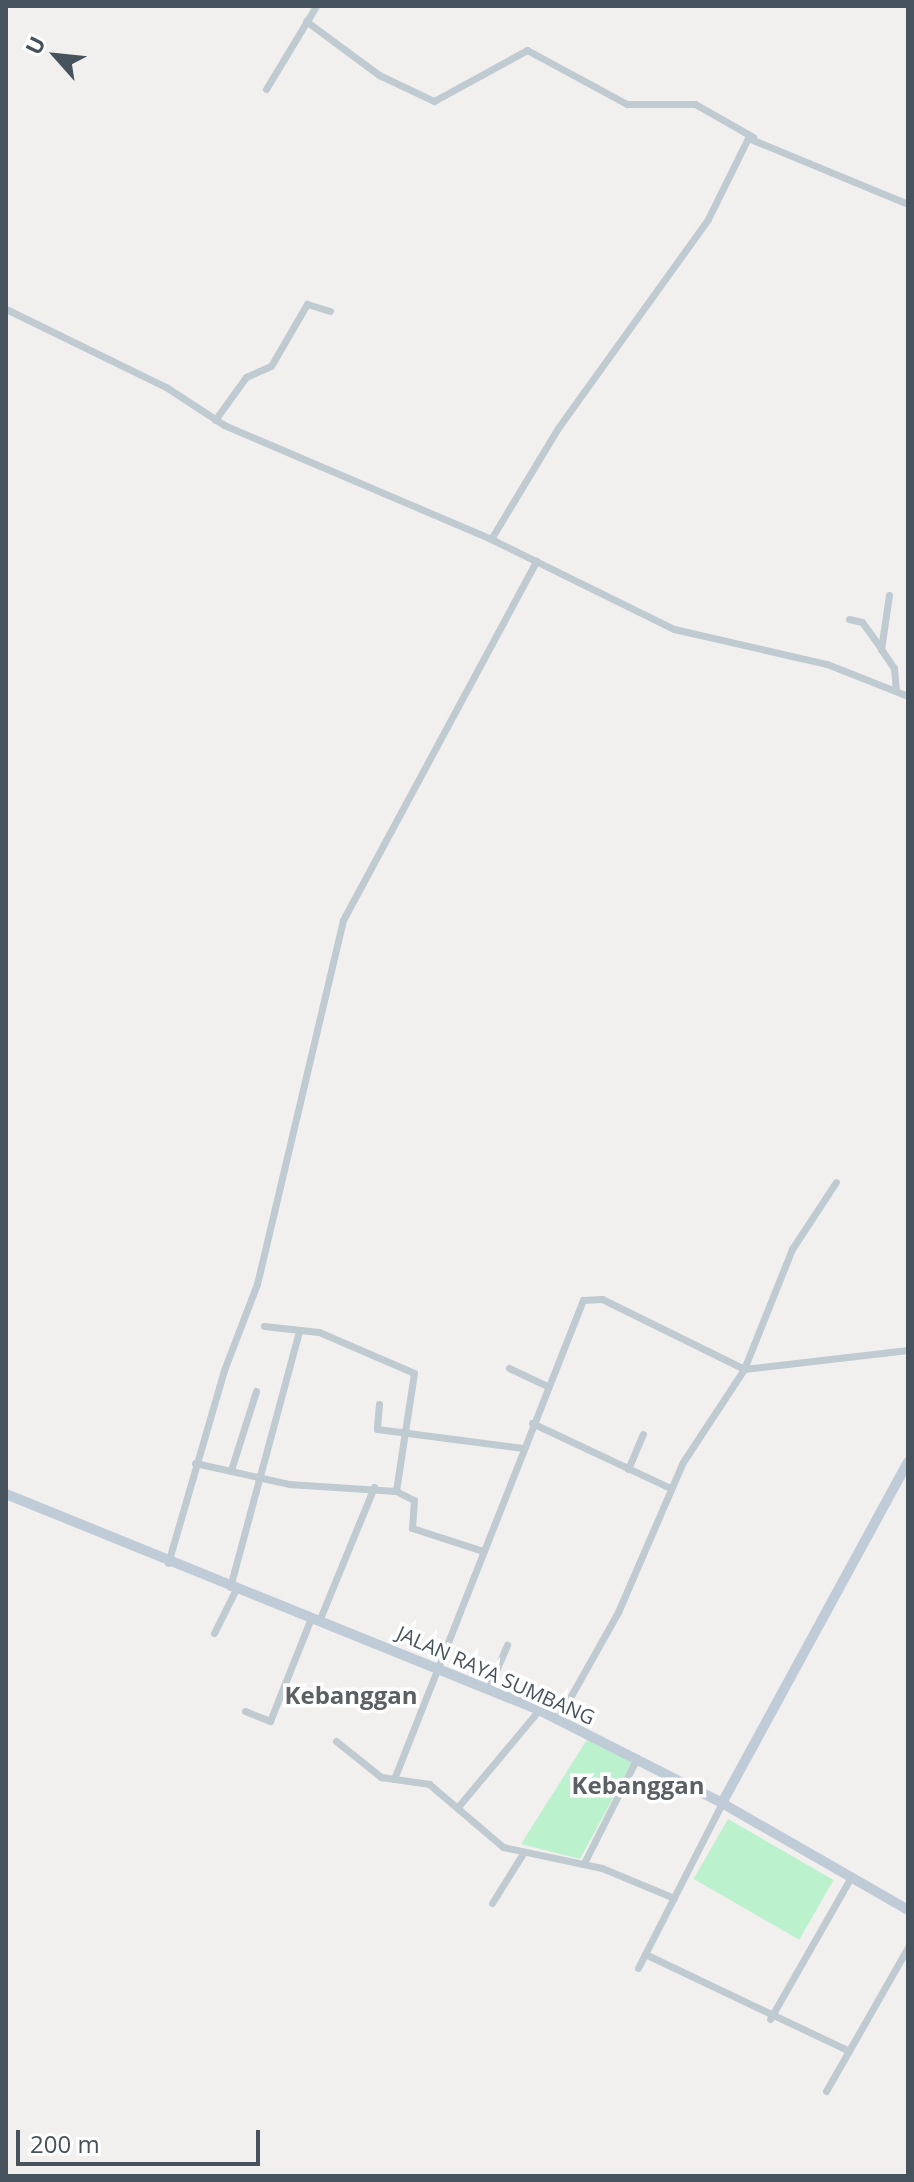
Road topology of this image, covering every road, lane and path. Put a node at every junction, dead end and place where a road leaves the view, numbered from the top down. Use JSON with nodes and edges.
{"nodes":[{"id":1,"x":316,"y":6,"type":"edge"},
{"id":2,"x":306,"y":21,"type":"junction"},
{"id":3,"x":266,"y":89,"type":"dead end"},
{"id":4,"x":753,"y":137,"type":"junction"},
{"id":5,"x":908,"y":204,"type":"edge"},
{"id":6,"x":6,"y":309,"type":"edge"},
{"id":7,"x":330,"y":311,"type":"dead end"},
{"id":8,"x":215,"y":420,"type":"junction"},
{"id":9,"x":491,"y":539,"type":"junction"},
{"id":10,"x":536,"y":561,"type":"junction"},
{"id":11,"x":889,"y":595,"type":"dead end"},
{"id":12,"x":849,"y":619,"type":"dead end"},
{"id":13,"x":881,"y":649,"type":"junction"},
{"id":14,"x":896,"y":691,"type":"junction"},
{"id":15,"x":908,"y":696,"type":"edge"},
{"id":16,"x":836,"y":1182,"type":"dead end"},
{"id":17,"x":264,"y":1326,"type":"dead end"},
{"id":18,"x":299,"y":1331,"type":"junction"},
{"id":19,"x":908,"y":1350,"type":"edge"},
{"id":20,"x":509,"y":1368,"type":"dead end"},
{"id":21,"x":744,"y":1369,"type":"junction"},
{"id":22,"x":547,"y":1386,"type":"junction"},
{"id":23,"x":256,"y":1391,"type":"dead end"},
{"id":24,"x":379,"y":1404,"type":"dead end"},
{"id":25,"x":532,"y":1423,"type":"junction"},
{"id":26,"x":409,"y":1434,"type":"junction"},
{"id":27,"x":643,"y":1434,"type":"dead end"},
{"id":28,"x":523,"y":1448,"type":"junction"},
{"id":29,"x":908,"y":1462,"type":"edge"},
{"id":30,"x":195,"y":1463,"type":"junction"},
{"id":31,"x":628,"y":1469,"type":"junction"},
{"id":32,"x":231,"y":1470,"type":"junction"},
{"id":33,"x":257,"y":1477,"type":"junction"},
{"id":34,"x":374,"y":1487,"type":"junction"},
{"id":35,"x":670,"y":1488,"type":"junction"},
{"id":36,"x":396,"y":1491,"type":"junction"},
{"id":37,"x":6,"y":1494,"type":"edge"},
{"id":38,"x":483,"y":1551,"type":"junction"},
{"id":39,"x":168,"y":1563,"type":"junction"},
{"id":40,"x":233,"y":1588,"type":"junction"},
{"id":41,"x":315,"y":1620,"type":"junction"},
{"id":42,"x":214,"y":1633,"type":"dead end"},
{"id":43,"x":507,"y":1645,"type":"dead end"},
{"id":44,"x":441,"y":1666,"type":"junction"},
{"id":45,"x":489,"y":1687,"type":"junction"},
{"id":46,"x":539,"y":1710,"type":"junction"},
{"id":47,"x":245,"y":1711,"type":"dead end"},
{"id":48,"x":558,"y":1719,"type":"junction"},
{"id":49,"x":336,"y":1741,"type":"dead end"},
{"id":50,"x":637,"y":1758,"type":"junction"},
{"id":51,"x":394,"y":1779,"type":"junction"},
{"id":52,"x":722,"y":1803,"type":"junction"},
{"id":53,"x":457,"y":1808,"type":"junction"},
{"id":54,"x":522,"y":1855,"type":"junction"},
{"id":55,"x":584,"y":1863,"type":"junction"},
{"id":56,"x":851,"y":1877,"type":"junction"},
{"id":57,"x":674,"y":1898,"type":"junction"},
{"id":58,"x":492,"y":1903,"type":"dead end"},
{"id":59,"x":908,"y":1910,"type":"edge"},
{"id":60,"x":908,"y":1947,"type":"edge"},
{"id":61,"x":645,"y":1954,"type":"junction"},
{"id":62,"x":638,"y":1968,"type":"dead end"},
{"id":63,"x":770,"y":2019,"type":"junction"},
{"id":64,"x":849,"y":2051,"type":"junction"},
{"id":65,"x":826,"y":2091,"type":"dead end"}],
"edges":[{"from":1,"to":2,"type":"street"},
{"from":2,"to":3,"type":"street"},
{"from":2,"to":4,"type":"street"},
{"from":4,"to":5,"type":"street"},
{"from":4,"to":9,"type":"street"},
{"from":6,"to":8,"type":"street"},
{"from":7,"to":8,"type":"street"},
{"from":8,"to":9,"type":"street"},
{"from":9,"to":10,"type":"street"},
{"from":10,"to":14,"type":"street"},
{"from":10,"to":30,"type":"street"},
{"from":11,"to":13,"type":"street"},
{"from":12,"to":13,"type":"street"},
{"from":13,"to":14,"type":"street"},
{"from":14,"to":15,"type":"street"},
{"from":16,"to":21,"type":"street"},
{"from":17,"to":18,"type":"street"},
{"from":18,"to":26,"type":"street"},
{"from":18,"to":33,"type":"street"},
{"from":19,"to":21,"type":"street"},
{"from":20,"to":22,"type":"street"},
{"from":21,"to":22,"type":"street"},
{"from":21,"to":35,"type":"street"},
{"from":22,"to":25,"type":"street"},
{"from":23,"to":32,"type":"street"},
{"from":24,"to":26,"type":"street"},
{"from":25,"to":28,"type":"street"},
{"from":25,"to":31,"type":"street"},
{"from":26,"to":28,"type":"street"},
{"from":26,"to":36,"type":"street"},
{"from":27,"to":31,"type":"street"},
{"from":28,"to":38,"type":"street"},
{"from":29,"to":52,"type":"street"},
{"from":30,"to":32,"type":"street"},
{"from":30,"to":39,"type":"street"},
{"from":31,"to":35,"type":"street"},
{"from":32,"to":33,"type":"street"},
{"from":33,"to":34,"type":"street"},
{"from":33,"to":40,"type":"street"},
{"from":34,"to":36,"type":"street"},
{"from":34,"to":41,"type":"street"},
{"from":35,"to":48,"type":"street"},
{"from":36,"to":38,"type":"street"},
{"from":37,"to":39,"type":"street","name":"JALAN RAYA SUMBANG"},
{"from":38,"to":44,"type":"street"},
{"from":39,"to":40,"type":"street","name":"JALAN RAYA SUMBANG"},
{"from":40,"to":41,"type":"street","name":"JALAN RAYA SUMBANG"},
{"from":40,"to":42,"type":"street"},
{"from":41,"to":44,"type":"street","name":"JALAN RAYA SUMBANG"},
{"from":41,"to":47,"type":"street"},
{"from":43,"to":45,"type":"street"},
{"from":44,"to":45,"type":"street","name":"JALAN RAYA SUMBANG"},
{"from":44,"to":51,"type":"street"},
{"from":45,"to":46,"type":"street","name":"JALAN RAYA SUMBANG"},
{"from":46,"to":48,"type":"street","name":"JALAN RAYA SUMBANG"},
{"from":46,"to":53,"type":"street"},
{"from":48,"to":50,"type":"street","name":"JALAN RAYA SUMBANG"},
{"from":49,"to":51,"type":"street"},
{"from":50,"to":52,"type":"street","name":"JALAN RAYA SUMBANG"},
{"from":50,"to":55,"type":"street"},
{"from":51,"to":53,"type":"street"},
{"from":52,"to":56,"type":"street","name":"JALAN RAYA SUMBANG"},
{"from":52,"to":57,"type":"street"},
{"from":53,"to":54,"type":"street"},
{"from":54,"to":55,"type":"street"},
{"from":54,"to":58,"type":"street"},
{"from":55,"to":57,"type":"street"},
{"from":56,"to":59,"type":"street","name":"JALAN RAYA SUMBANG"},
{"from":56,"to":63,"type":"street"},
{"from":57,"to":61,"type":"street"},
{"from":60,"to":64,"type":"street"},
{"from":61,"to":62,"type":"street"},
{"from":61,"to":63,"type":"street"},
{"from":63,"to":64,"type":"street"},
{"from":64,"to":65,"type":"street"}]}
